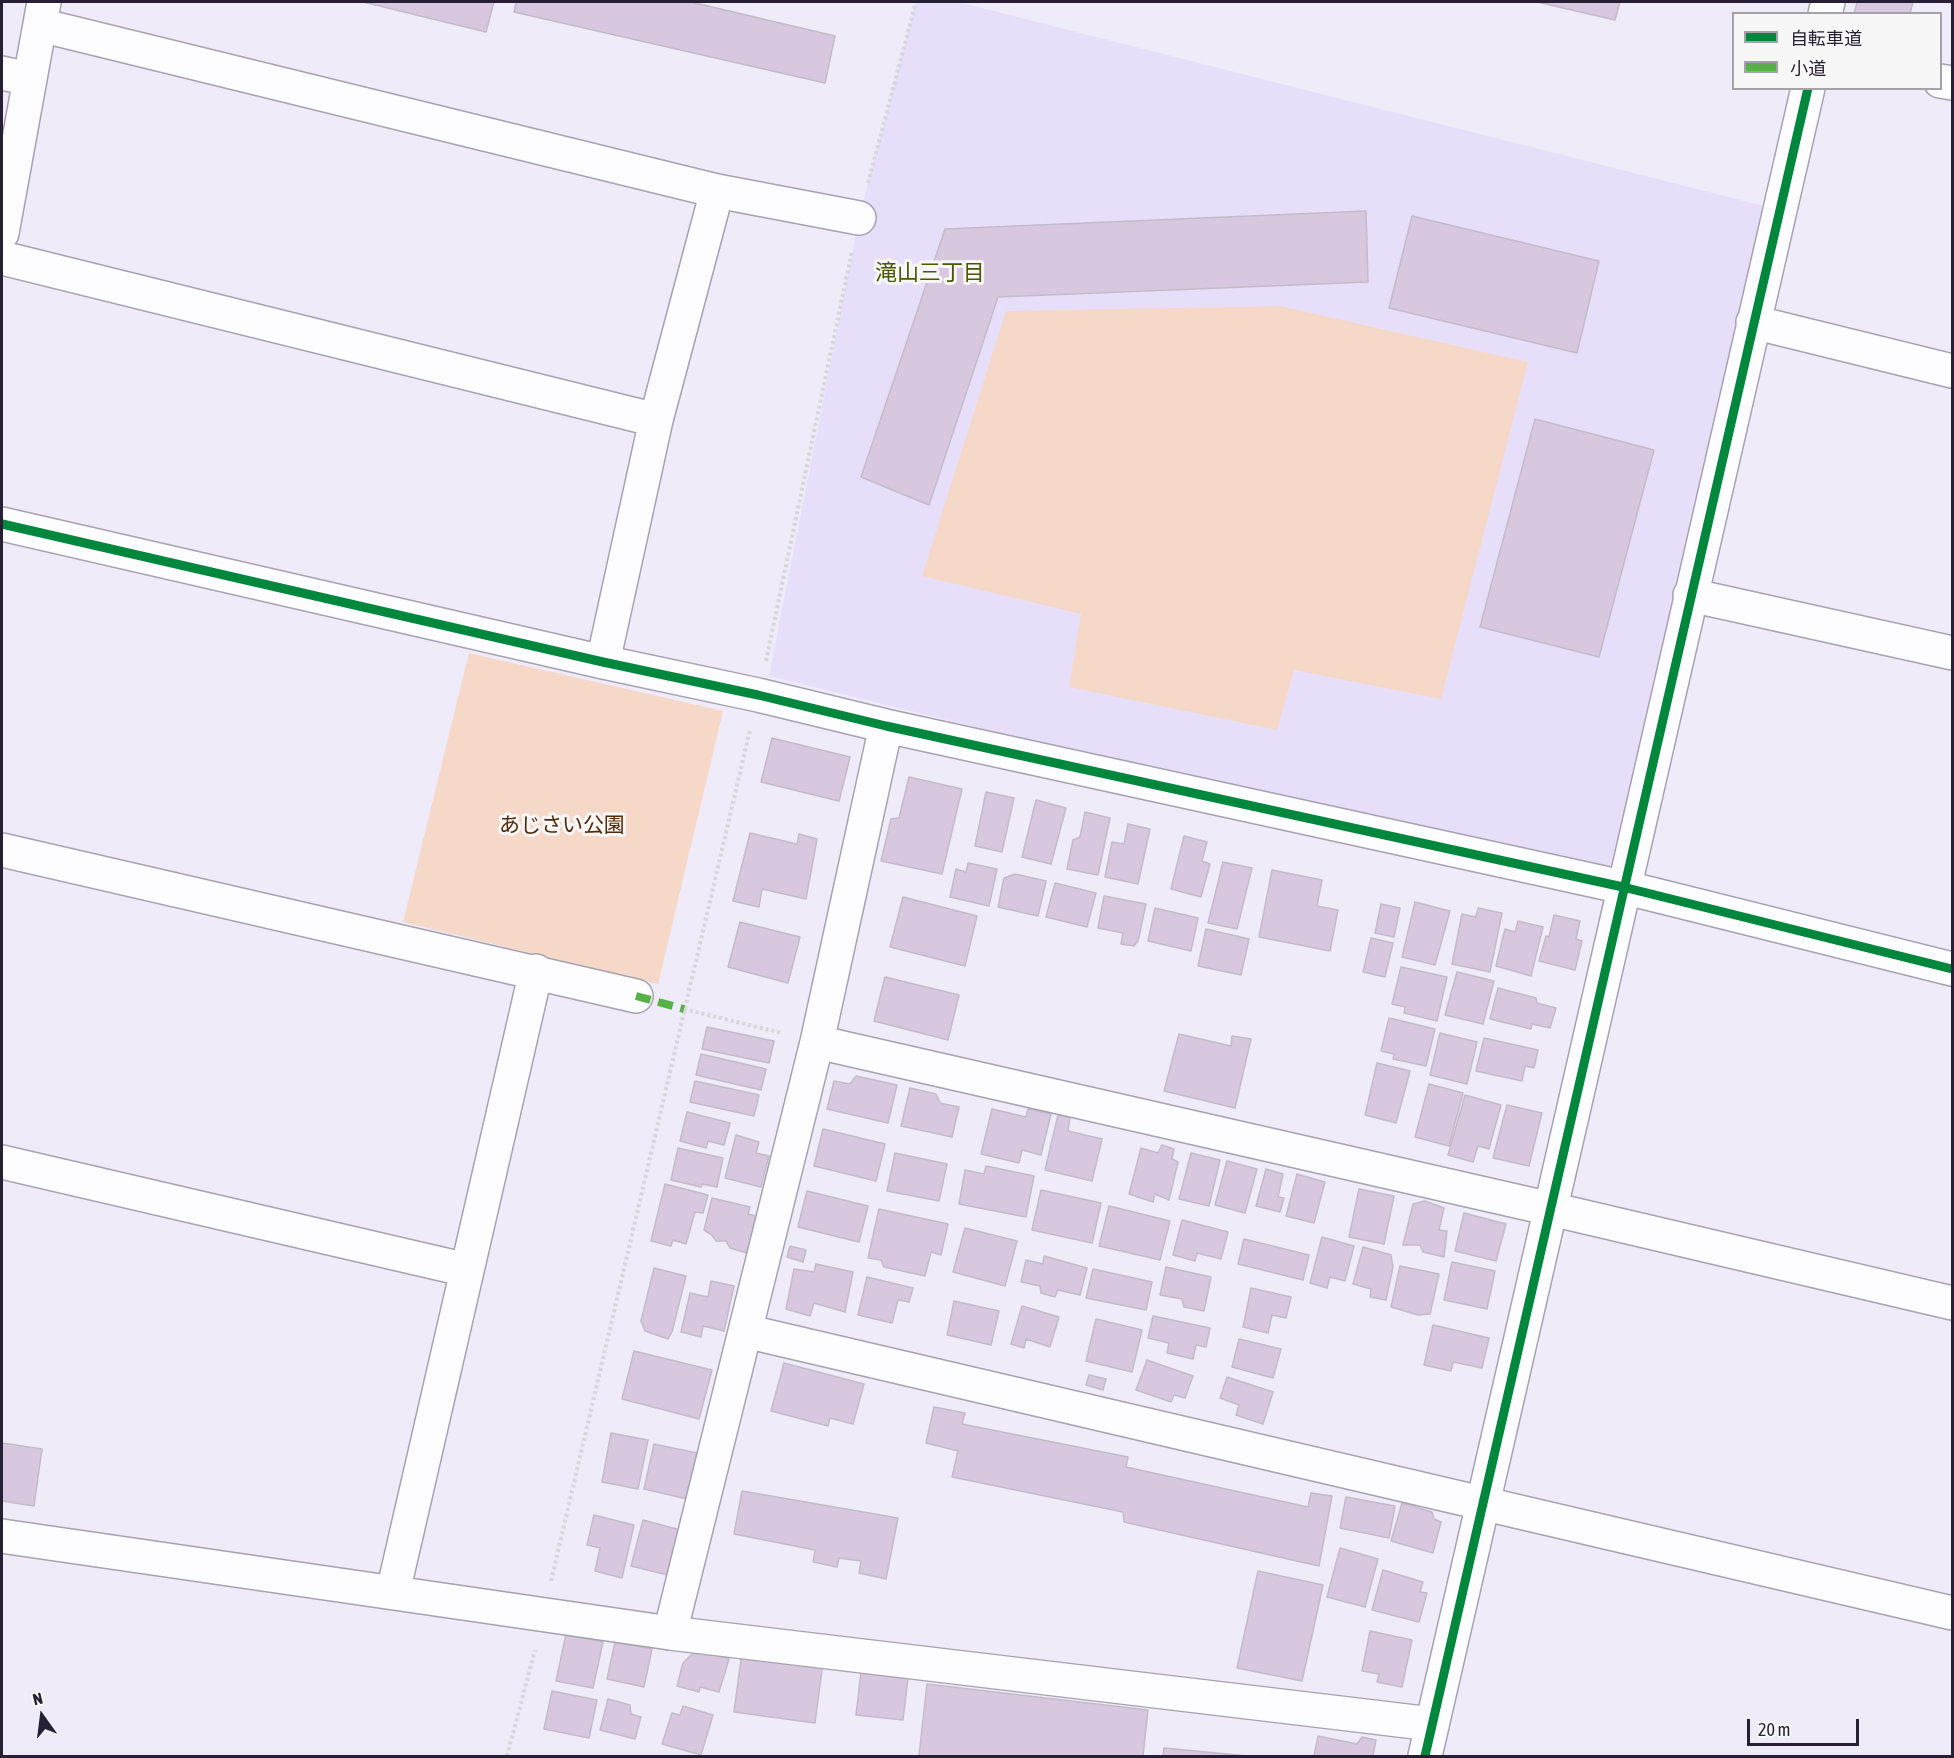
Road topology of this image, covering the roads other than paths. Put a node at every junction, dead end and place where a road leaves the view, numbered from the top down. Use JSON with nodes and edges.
{"nodes":[{"id":1,"x":42,"y":13,"type":"edge"},
{"id":2,"x":15,"y":76,"type":"edge"},
{"id":3,"x":1808,"y":90,"type":"edge"},
{"id":4,"x":717,"y":191,"type":"junction"},
{"id":5,"x":3,"y":217,"type":"edge"},
{"id":6,"x":859,"y":218,"type":"road end"},
{"id":7,"x":2,"y":258,"type":"edge"},
{"id":8,"x":1753,"y":322,"type":"junction"},
{"id":9,"x":1953,"y":371,"type":"edge"},
{"id":10,"x":656,"y":420,"type":"junction"},
{"id":11,"x":2,"y":524,"type":"edge"},
{"id":12,"x":1690,"y":595,"type":"junction"},
{"id":13,"x":1953,"y":653,"type":"edge"},
{"id":14,"x":603,"y":662,"type":"junction"},
{"id":15,"x":885,"y":726,"type":"junction"},
{"id":16,"x":2,"y":850,"type":"edge"},
{"id":17,"x":1623,"y":887,"type":"junction"},
{"id":18,"x":1953,"y":969,"type":"edge"},
{"id":19,"x":536,"y":971,"type":"junction"},
{"id":20,"x":636,"y":996,"type":"dead end"},
{"id":21,"x":817,"y":1042,"type":"junction"},
{"id":22,"x":2,"y":1162,"type":"edge"},
{"id":23,"x":1551,"y":1209,"type":"junction"},
{"id":24,"x":467,"y":1270,"type":"junction"},
{"id":25,"x":1953,"y":1303,"type":"edge"},
{"id":26,"x":745,"y":1331,"type":"junction"},
{"id":27,"x":1482,"y":1503,"type":"junction"},
{"id":28,"x":2,"y":1536,"type":"edge"},
{"id":29,"x":393,"y":1592,"type":"junction"},
{"id":30,"x":1953,"y":1613,"type":"edge"},
{"id":31,"x":670,"y":1633,"type":"junction"},
{"id":32,"x":1432,"y":1724,"type":"junction"},
{"id":33,"x":1425,"y":1756,"type":"edge"}],
"edges":[{"from":1,"to":2,"type":"street"},
{"from":1,"to":4,"type":"street"},
{"from":2,"to":5,"type":"street"},
{"from":3,"to":8,"type":"street"},
{"from":4,"to":6,"type":"street"},
{"from":4,"to":10,"type":"street"},
{"from":7,"to":10,"type":"street"},
{"from":8,"to":9,"type":"street"},
{"from":8,"to":12,"type":"street"},
{"from":10,"to":14,"type":"street"},
{"from":11,"to":14,"type":"street"},
{"from":12,"to":13,"type":"street"},
{"from":12,"to":17,"type":"street"},
{"from":14,"to":15,"type":"street"},
{"from":15,"to":17,"type":"street"},
{"from":15,"to":21,"type":"street"},
{"from":16,"to":19,"type":"street"},
{"from":17,"to":18,"type":"street"},
{"from":17,"to":23,"type":"street"},
{"from":19,"to":20,"type":"street"},
{"from":19,"to":24,"type":"street"},
{"from":21,"to":23,"type":"street"},
{"from":21,"to":26,"type":"street"},
{"from":22,"to":24,"type":"street"},
{"from":23,"to":25,"type":"street"},
{"from":23,"to":27,"type":"street"},
{"from":24,"to":29,"type":"street"},
{"from":26,"to":27,"type":"street"},
{"from":26,"to":31,"type":"street"},
{"from":27,"to":30,"type":"street"},
{"from":27,"to":32,"type":"street"},
{"from":28,"to":29,"type":"street"},
{"from":29,"to":31,"type":"street"},
{"from":31,"to":32,"type":"street"},
{"from":32,"to":33,"type":"street"}]}
